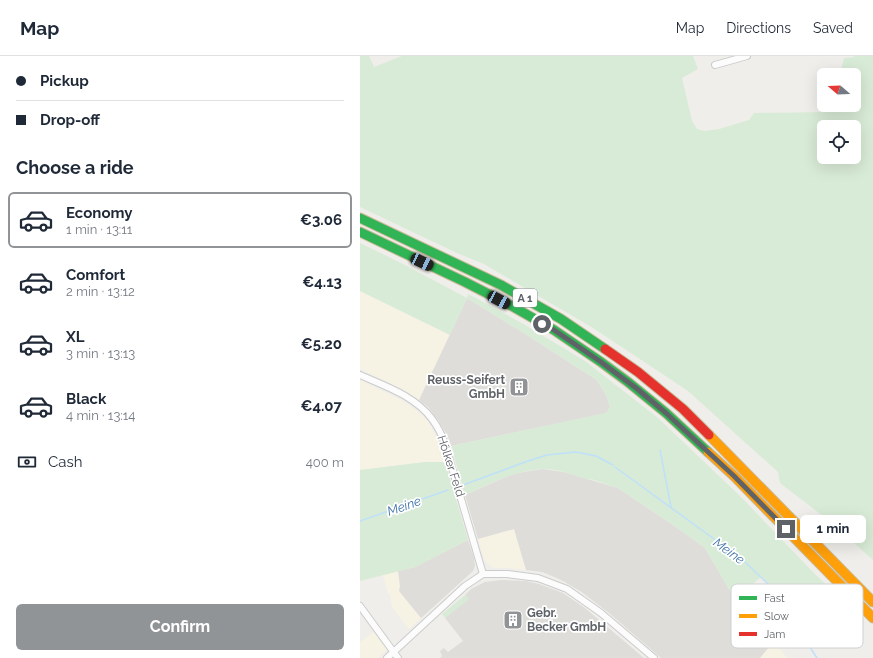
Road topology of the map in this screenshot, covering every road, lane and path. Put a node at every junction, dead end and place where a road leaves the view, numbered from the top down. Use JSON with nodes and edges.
{"nodes":[{"id":1,"x":747,"y":56,"type":"edge"},
{"id":2,"x":715,"y":65,"type":"dead end"},
{"id":3,"x":360,"y":218,"type":"edge"},
{"id":4,"x":360,"y":232,"type":"edge"},
{"id":5,"x":360,"y":375,"type":"edge"},
{"id":6,"x":483,"y":574,"type":"junction"},
{"id":7,"x":840,"y":584,"type":"edge"},
{"id":8,"x":855,"y":584,"type":"edge"},
{"id":9,"x":863,"y":592,"type":"edge"},
{"id":10,"x":873,"y":602,"type":"edge"},
{"id":11,"x":360,"y":606,"type":"edge"},
{"id":12,"x":863,"y":608,"type":"edge"},
{"id":13,"x":873,"y":618,"type":"edge"},
{"id":14,"x":393,"y":652,"type":"junction"},
{"id":15,"x":387,"y":658,"type":"edge"},
{"id":16,"x":398,"y":658,"type":"edge"},
{"id":17,"x":654,"y":658,"type":"edge"}],
"edges":[{"from":1,"to":2,"type":"street"},
{"from":3,"to":8,"type":"highway","number":"A 1"},
{"from":4,"to":7,"type":"highway","number":"A 1"},
{"from":5,"to":6,"type":"street","name":"Hölker Feld"},
{"from":6,"to":14,"type":"street"},
{"from":6,"to":17,"type":"street"},
{"from":9,"to":10,"type":"highway","number":"A 1"},
{"from":11,"to":14,"type":"street"},
{"from":12,"to":13,"type":"highway","number":"A 1"},
{"from":14,"to":15,"type":"street"},
{"from":14,"to":16,"type":"street"}]}
